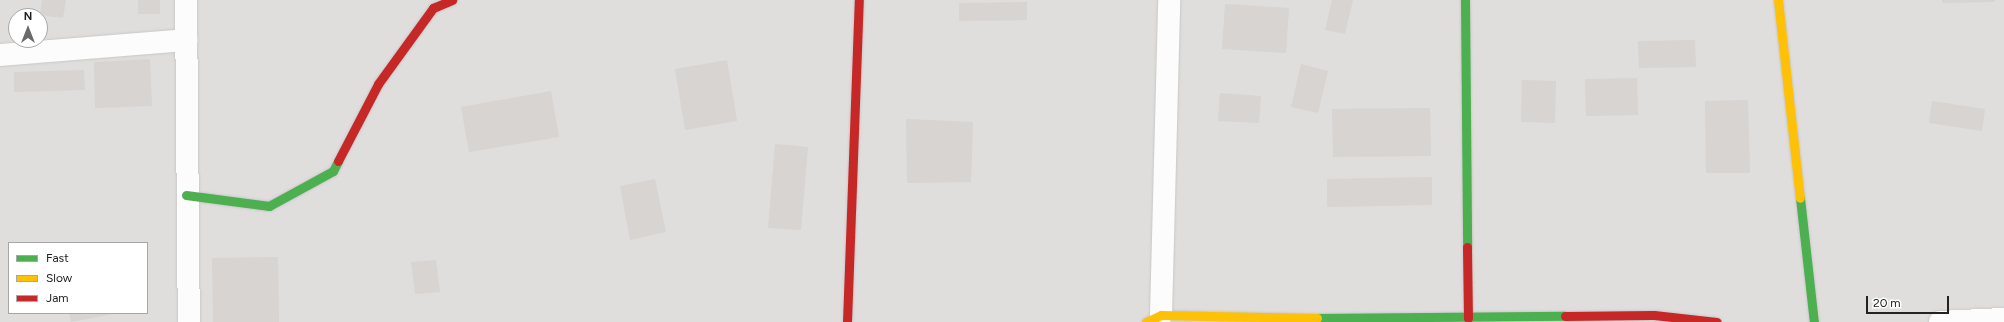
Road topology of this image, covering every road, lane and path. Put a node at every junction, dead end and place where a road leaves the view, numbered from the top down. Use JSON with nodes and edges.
{"nodes":[{"id":1,"x":186,"y":0,"type":"edge"},
{"id":2,"x":452,"y":0,"type":"edge"},
{"id":3,"x":859,"y":0,"type":"edge"},
{"id":4,"x":1169,"y":0,"type":"edge"},
{"id":5,"x":1465,"y":0,"type":"edge"},
{"id":6,"x":1778,"y":0,"type":"edge"},
{"id":7,"x":186,"y":40,"type":"junction"},
{"id":8,"x":0,"y":55,"type":"edge"},
{"id":9,"x":186,"y":195,"type":"junction"},
{"id":10,"x":1153,"y":318,"type":"edge"},
{"id":11,"x":1468,"y":318,"type":"junction"},
{"id":12,"x":2004,"y":319,"type":"edge"},
{"id":13,"x":189,"y":322,"type":"edge"},
{"id":14,"x":847,"y":322,"type":"edge"},
{"id":15,"x":1717,"y":322,"type":"edge"},
{"id":16,"x":1814,"y":322,"type":"edge"},
{"id":17,"x":1940,"y":322,"type":"edge"}],
"edges":[{"from":1,"to":7,"type":"street"},
{"from":2,"to":9,"type":"street"},
{"from":3,"to":14,"type":"street"},
{"from":4,"to":10,"type":"street"},
{"from":5,"to":11,"type":"street"},
{"from":6,"to":16,"type":"street"},
{"from":7,"to":8,"type":"street"},
{"from":7,"to":9,"type":"street"},
{"from":9,"to":13,"type":"street"},
{"from":10,"to":11,"type":"street"},
{"from":11,"to":15,"type":"street"},
{"from":12,"to":17,"type":"street"}]}
